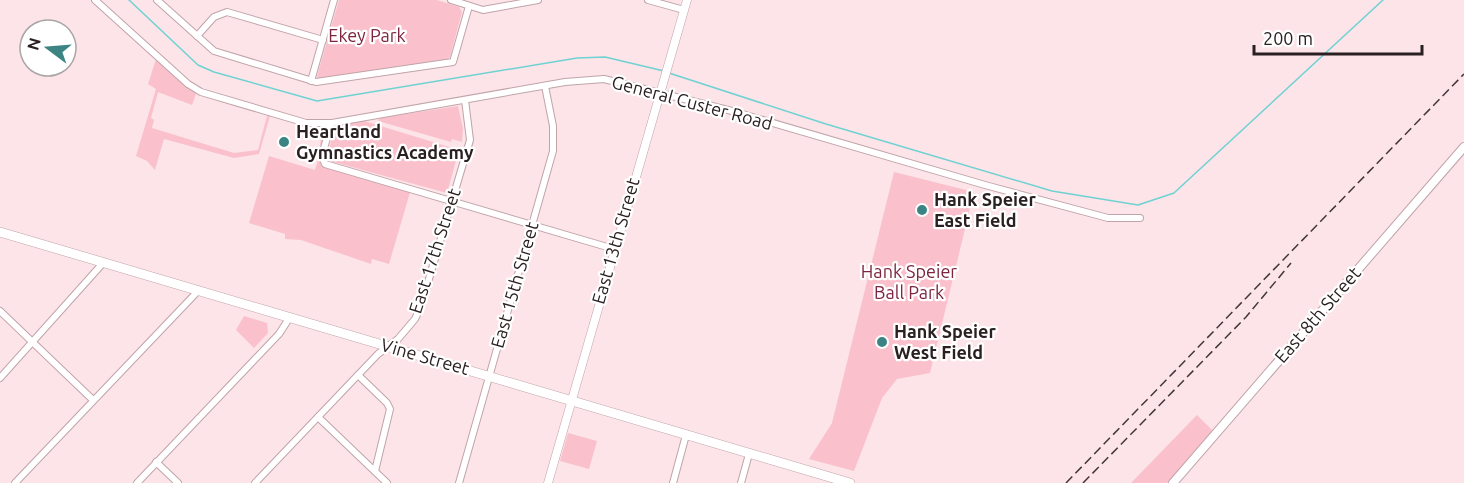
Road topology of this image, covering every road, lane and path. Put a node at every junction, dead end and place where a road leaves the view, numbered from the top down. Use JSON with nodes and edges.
{"nodes":[{"id":1,"x":95,"y":0,"type":"edge"},
{"id":2,"x":157,"y":0,"type":"edge"},
{"id":3,"x":334,"y":0,"type":"edge"},
{"id":4,"x":451,"y":0,"type":"edge"},
{"id":5,"x":538,"y":0,"type":"edge"},
{"id":6,"x":648,"y":0,"type":"edge"},
{"id":7,"x":687,"y":0,"type":"edge"},
{"id":8,"x":515,"y":2,"type":"edge"},
{"id":9,"x":469,"y":6,"type":"junction"},
{"id":10,"x":684,"y":10,"type":"junction"},
{"id":11,"x":197,"y":36,"type":"junction"},
{"id":12,"x":323,"y":40,"type":"junction"},
{"id":13,"x":311,"y":81,"type":"junction"},
{"id":14,"x":545,"y":86,"type":"junction"},
{"id":15,"x":659,"y":92,"type":"junction"},
{"id":16,"x":465,"y":100,"type":"junction"},
{"id":17,"x":329,"y":123,"type":"junction"},
{"id":18,"x":1464,"y":147,"type":"edge"},
{"id":19,"x":451,"y":203,"type":"junction"},
{"id":20,"x":1140,"y":218,"type":"dead end"},
{"id":21,"x":531,"y":227,"type":"junction"},
{"id":22,"x":0,"y":232,"type":"edge"},
{"id":23,"x":614,"y":249,"type":"junction"},
{"id":24,"x":104,"y":261,"type":"junction"},
{"id":25,"x":199,"y":290,"type":"junction"},
{"id":26,"x":0,"y":311,"type":"edge"},
{"id":27,"x":290,"y":317,"type":"junction"},
{"id":28,"x":32,"y":343,"type":"junction"},
{"id":29,"x":388,"y":346,"type":"junction"},
{"id":30,"x":358,"y":375,"type":"junction"},
{"id":31,"x":489,"y":376,"type":"junction"},
{"id":32,"x":0,"y":378,"type":"edge"},
{"id":33,"x":93,"y":400,"type":"junction"},
{"id":34,"x":571,"y":400,"type":"junction"},
{"id":35,"x":318,"y":417,"type":"junction"},
{"id":36,"x":686,"y":435,"type":"junction"},
{"id":37,"x":749,"y":454,"type":"junction"},
{"id":38,"x":156,"y":462,"type":"junction"},
{"id":39,"x":375,"y":471,"type":"junction"},
{"id":40,"x":15,"y":483,"type":"edge"},
{"id":41,"x":137,"y":483,"type":"edge"},
{"id":42,"x":178,"y":483,"type":"edge"},
{"id":43,"x":255,"y":483,"type":"edge"},
{"id":44,"x":387,"y":483,"type":"edge"},
{"id":45,"x":459,"y":483,"type":"edge"},
{"id":46,"x":548,"y":483,"type":"edge"},
{"id":47,"x":673,"y":483,"type":"edge"},
{"id":48,"x":741,"y":483,"type":"edge"},
{"id":49,"x":850,"y":483,"type":"edge"},
{"id":50,"x":1173,"y":483,"type":"edge"}],
"edges":[{"from":1,"to":17,"type":"street","name":"General Custer Road"},
{"from":2,"to":11,"type":"street"},
{"from":3,"to":12,"type":"street"},
{"from":4,"to":9,"type":"street"},
{"from":5,"to":8,"type":"street"},
{"from":6,"to":10,"type":"street"},
{"from":7,"to":10,"type":"street","name":"East 13th Street"},
{"from":8,"to":9,"type":"street"},
{"from":9,"to":13,"type":"street"},
{"from":10,"to":15,"type":"street","name":"East 13th Street"},
{"from":11,"to":12,"type":"street"},
{"from":11,"to":13,"type":"street"},
{"from":12,"to":13,"type":"street"},
{"from":14,"to":15,"type":"street","name":"General Custer Road"},
{"from":14,"to":16,"type":"street","name":"General Custer Road"},
{"from":14,"to":21,"type":"street","name":"East 15th Street"},
{"from":15,"to":20,"type":"street","name":"General Custer Road"},
{"from":15,"to":23,"type":"street","name":"East 13th Street"},
{"from":16,"to":17,"type":"street","name":"General Custer Road"},
{"from":16,"to":19,"type":"street","name":"East 17th Street"},
{"from":17,"to":19,"type":"street"},
{"from":18,"to":50,"type":"main road","name":"East 8th Street"},
{"from":19,"to":21,"type":"street"},
{"from":19,"to":29,"type":"street","name":"East 17th Street"},
{"from":21,"to":23,"type":"street"},
{"from":21,"to":31,"type":"street","name":"East 15th Street"},
{"from":22,"to":24,"type":"main road","name":"Vine Street"},
{"from":23,"to":34,"type":"street","name":"East 13th Street"},
{"from":24,"to":25,"type":"main road","name":"Vine Street"},
{"from":24,"to":28,"type":"street"},
{"from":25,"to":27,"type":"main road","name":"Vine Street"},
{"from":25,"to":33,"type":"street"},
{"from":26,"to":28,"type":"street"},
{"from":27,"to":29,"type":"main road","name":"Vine Street"},
{"from":27,"to":38,"type":"street"},
{"from":28,"to":32,"type":"street"},
{"from":28,"to":33,"type":"street"},
{"from":29,"to":30,"type":"street","name":"East 17th Street"},
{"from":29,"to":31,"type":"main road","name":"Vine Street"},
{"from":30,"to":35,"type":"street","name":"East 17th Street"},
{"from":30,"to":39,"type":"street"},
{"from":31,"to":34,"type":"main road","name":"Vine Street"},
{"from":31,"to":45,"type":"street","name":"East 15th Street"},
{"from":33,"to":40,"type":"street"},
{"from":34,"to":36,"type":"main road","name":"Vine Street"},
{"from":34,"to":46,"type":"street","name":"East 13th Street"},
{"from":35,"to":39,"type":"street"},
{"from":35,"to":43,"type":"street","name":"East 17th Street"},
{"from":36,"to":37,"type":"main road","name":"Vine Street"},
{"from":36,"to":47,"type":"street"},
{"from":37,"to":48,"type":"street"},
{"from":37,"to":49,"type":"main road","name":"Vine Street"},
{"from":38,"to":41,"type":"street"},
{"from":38,"to":42,"type":"street"},
{"from":39,"to":44,"type":"street"}]}
